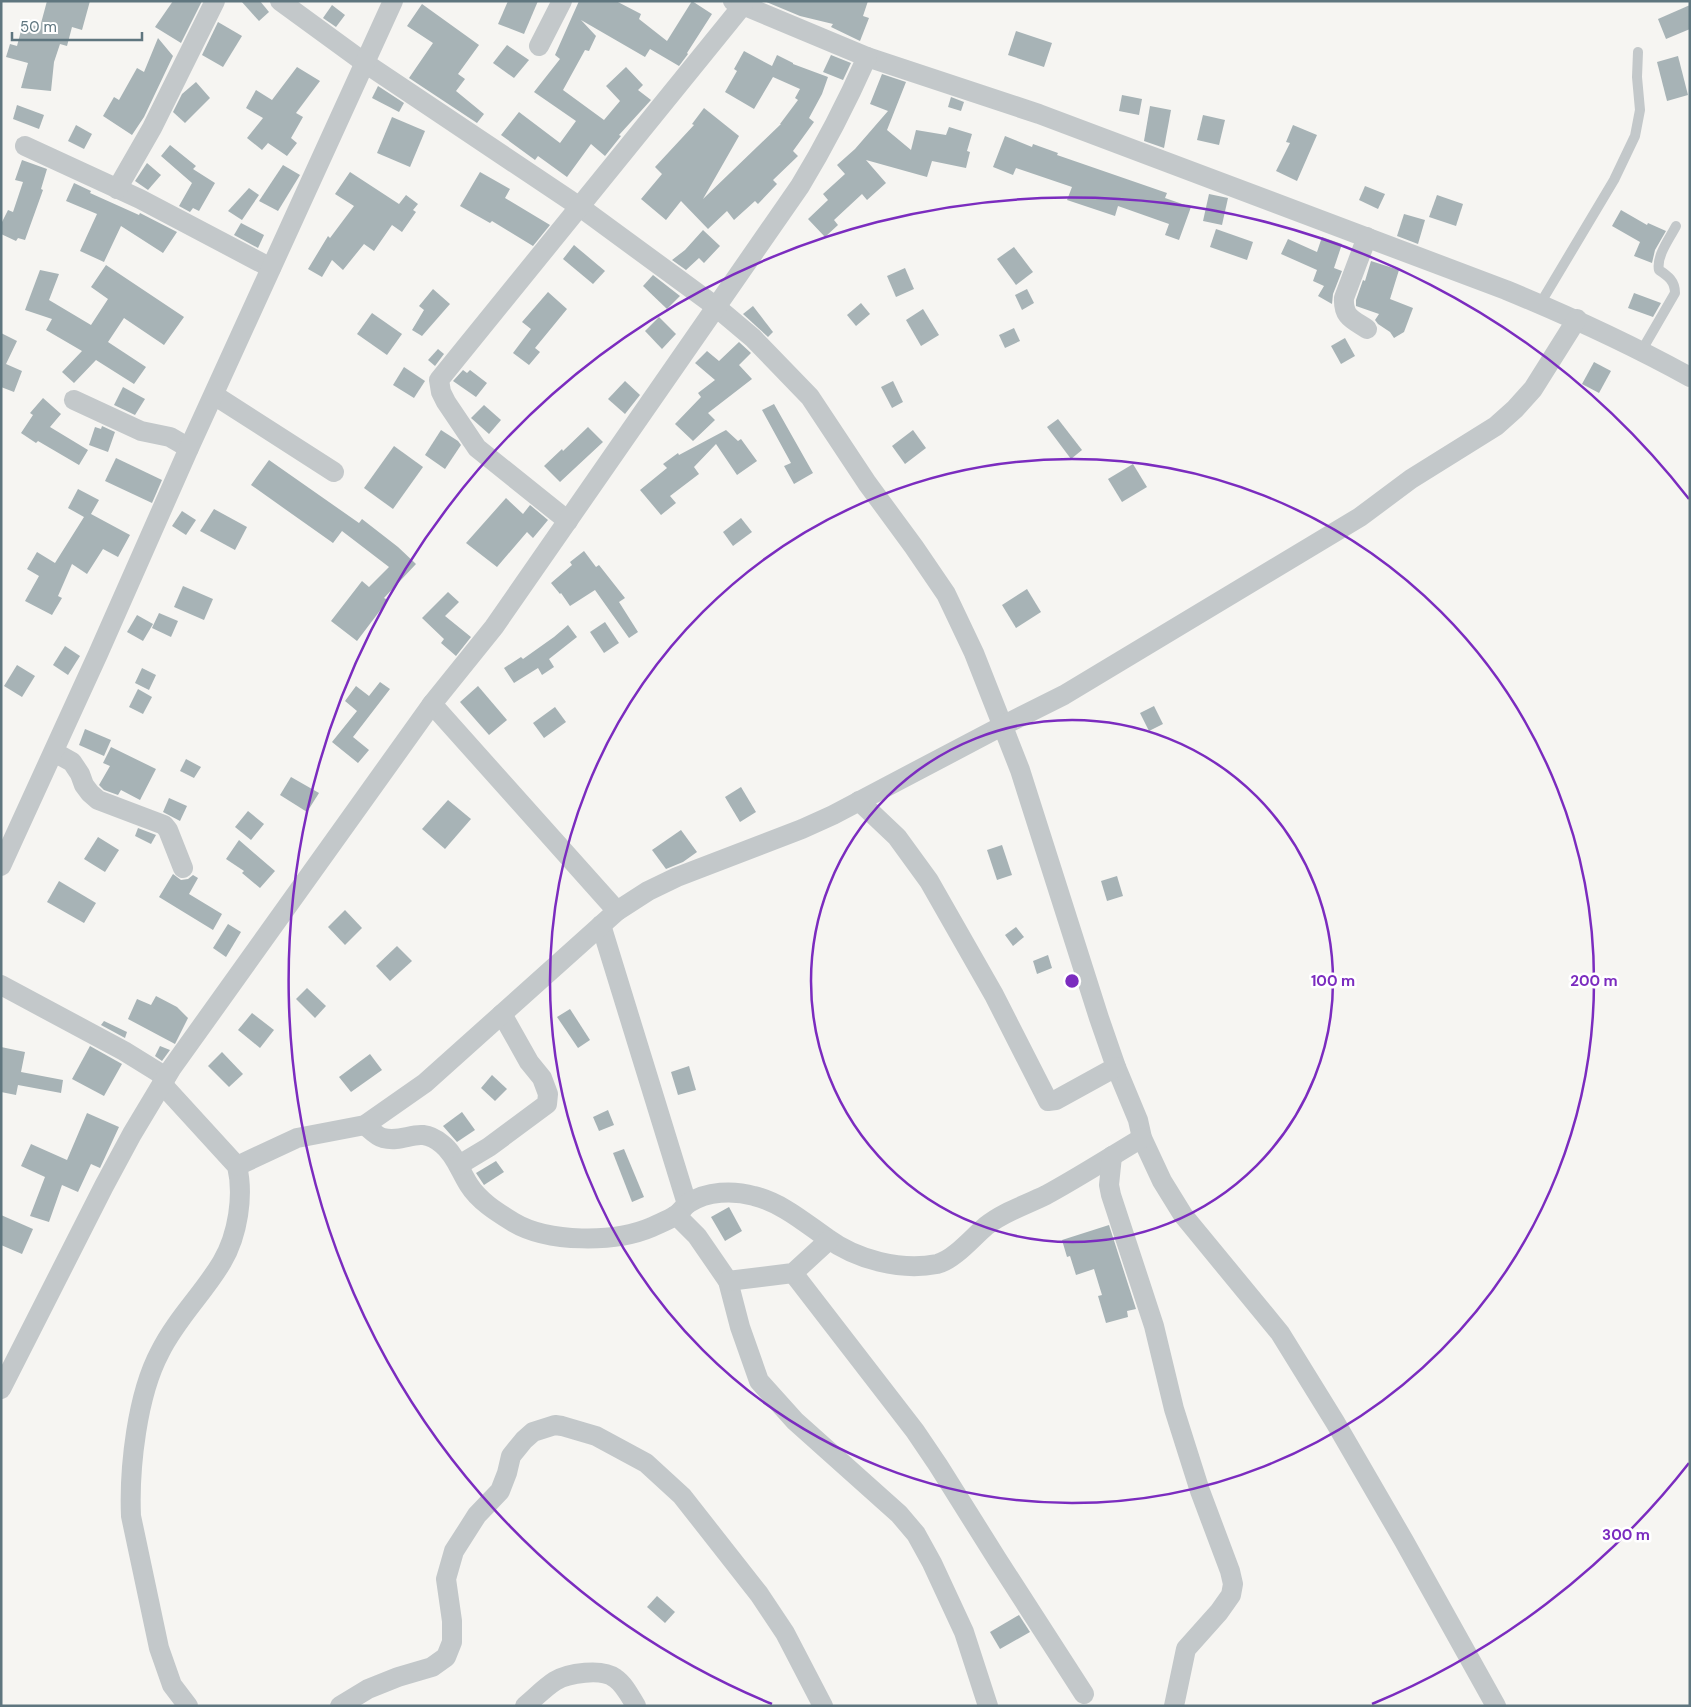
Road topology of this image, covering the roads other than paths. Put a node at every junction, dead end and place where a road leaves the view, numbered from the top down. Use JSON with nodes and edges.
{"nodes":[{"id":1,"x":215,"y":1,"type":"edge"},
{"id":2,"x":280,"y":1,"type":"edge"},
{"id":3,"x":393,"y":1,"type":"edge"},
{"id":4,"x":562,"y":1,"type":"edge"},
{"id":5,"x":738,"y":3,"type":"edge"},
{"id":6,"x":539,"y":46,"type":"dead end"},
{"id":7,"x":1638,"y":52,"type":"dead end"},
{"id":8,"x":867,"y":57,"type":"junction"},
{"id":9,"x":365,"y":63,"type":"junction"},
{"id":10,"x":25,"y":146,"type":"dead end"},
{"id":11,"x":117,"y":189,"type":"junction"},
{"id":12,"x":580,"y":207,"type":"junction"},
{"id":13,"x":1676,"y":226,"type":"dead end"},
{"id":14,"x":1367,"y":237,"type":"junction"},
{"id":15,"x":271,"y":268,"type":"junction"},
{"id":16,"x":1540,"y":304,"type":"junction"},
{"id":17,"x":715,"y":306,"type":"junction"},
{"id":18,"x":1577,"y":319,"type":"junction"},
{"id":19,"x":1367,"y":329,"type":"dead end"},
{"id":20,"x":1642,"y":350,"type":"junction"},
{"id":21,"x":1690,"y":377,"type":"edge"},
{"id":22,"x":214,"y":395,"type":"junction"},
{"id":23,"x":74,"y":400,"type":"dead end"},
{"id":24,"x":189,"y":448,"type":"junction"},
{"id":25,"x":334,"y":472,"type":"dead end"},
{"id":26,"x":568,"y":521,"type":"junction"},
{"id":27,"x":432,"y":704,"type":"junction"},
{"id":28,"x":1002,"y":726,"type":"junction"},
{"id":29,"x":54,"y":752,"type":"junction"},
{"id":30,"x":859,"y":801,"type":"junction"},
{"id":31,"x":1,"y":866,"type":"edge"},
{"id":32,"x":183,"y":868,"type":"dead end"},
{"id":33,"x":616,"y":911,"type":"junction"},
{"id":34,"x":601,"y":925,"type":"junction"},
{"id":35,"x":1,"y":985,"type":"edge"},
{"id":36,"x":502,"y":1014,"type":"junction"},
{"id":37,"x":1116,"y":1067,"type":"junction"},
{"id":38,"x":164,"y":1080,"type":"junction"},
{"id":39,"x":365,"y":1125,"type":"junction"},
{"id":40,"x":1142,"y":1138,"type":"junction"},
{"id":41,"x":1112,"y":1156,"type":"junction"},
{"id":42,"x":459,"y":1165,"type":"junction"},
{"id":43,"x":236,"y":1166,"type":"junction"},
{"id":44,"x":682,"y":1209,"type":"junction"},
{"id":45,"x":829,"y":1240,"type":"junction"},
{"id":46,"x":794,"y":1273,"type":"junction"},
{"id":47,"x":728,"y":1281,"type":"junction"},
{"id":48,"x":1,"y":1389,"type":"edge"},
{"id":49,"x":1084,"y":1694,"type":"dead end"},
{"id":50,"x":188,"y":1706,"type":"edge"},
{"id":51,"x":340,"y":1706,"type":"edge"},
{"id":52,"x":525,"y":1706,"type":"edge"},
{"id":53,"x":636,"y":1706,"type":"edge"},
{"id":54,"x":823,"y":1706,"type":"edge"},
{"id":55,"x":988,"y":1706,"type":"edge"},
{"id":56,"x":1174,"y":1706,"type":"edge"},
{"id":57,"x":1496,"y":1706,"type":"edge"}],
"edges":[{"from":1,"to":11,"type":"street"},
{"from":2,"to":9,"type":"street"},
{"from":3,"to":9,"type":"street"},
{"from":4,"to":6,"type":"street"},
{"from":5,"to":8,"type":"street"},
{"from":5,"to":12,"type":"street"},
{"from":7,"to":16,"type":"lane"},
{"from":8,"to":14,"type":"street"},
{"from":8,"to":17,"type":"street"},
{"from":9,"to":12,"type":"street"},
{"from":9,"to":15,"type":"street"},
{"from":10,"to":11,"type":"street"},
{"from":11,"to":15,"type":"street"},
{"from":12,"to":17,"type":"street"},
{"from":12,"to":26,"type":"street"},
{"from":13,"to":20,"type":"lane"},
{"from":14,"to":16,"type":"street"},
{"from":14,"to":19,"type":"street"},
{"from":15,"to":22,"type":"street"},
{"from":16,"to":18,"type":"street"},
{"from":17,"to":26,"type":"street"},
{"from":17,"to":28,"type":"street"},
{"from":18,"to":20,"type":"street"},
{"from":18,"to":28,"type":"street"},
{"from":20,"to":21,"type":"street"},
{"from":22,"to":24,"type":"street"},
{"from":22,"to":25,"type":"street"},
{"from":23,"to":24,"type":"street"},
{"from":24,"to":29,"type":"street"},
{"from":26,"to":27,"type":"street"},
{"from":27,"to":33,"type":"street"},
{"from":27,"to":38,"type":"street"},
{"from":28,"to":30,"type":"street"},
{"from":28,"to":37,"type":"street"},
{"from":29,"to":31,"type":"street"},
{"from":29,"to":32,"type":"street"},
{"from":30,"to":33,"type":"street"},
{"from":30,"to":37,"type":"street"},
{"from":33,"to":34,"type":"street"},
{"from":34,"to":36,"type":"street"},
{"from":34,"to":44,"type":"street"},
{"from":35,"to":38,"type":"street"},
{"from":36,"to":39,"type":"street"},
{"from":36,"to":42,"type":"street"},
{"from":37,"to":40,"type":"street"},
{"from":38,"to":43,"type":"street"},
{"from":38,"to":48,"type":"street"},
{"from":39,"to":42,"type":"street"},
{"from":39,"to":43,"type":"street"},
{"from":40,"to":41,"type":"street"},
{"from":40,"to":57,"type":"street"},
{"from":41,"to":45,"type":"street"},
{"from":41,"to":56,"type":"street"},
{"from":42,"to":44,"type":"street"},
{"from":43,"to":50,"type":"street"},
{"from":44,"to":45,"type":"street"},
{"from":44,"to":47,"type":"street"},
{"from":45,"to":46,"type":"street"},
{"from":46,"to":47,"type":"street"},
{"from":46,"to":49,"type":"street"},
{"from":47,"to":55,"type":"street"},
{"from":51,"to":54,"type":"street"},
{"from":52,"to":53,"type":"street"}]}
